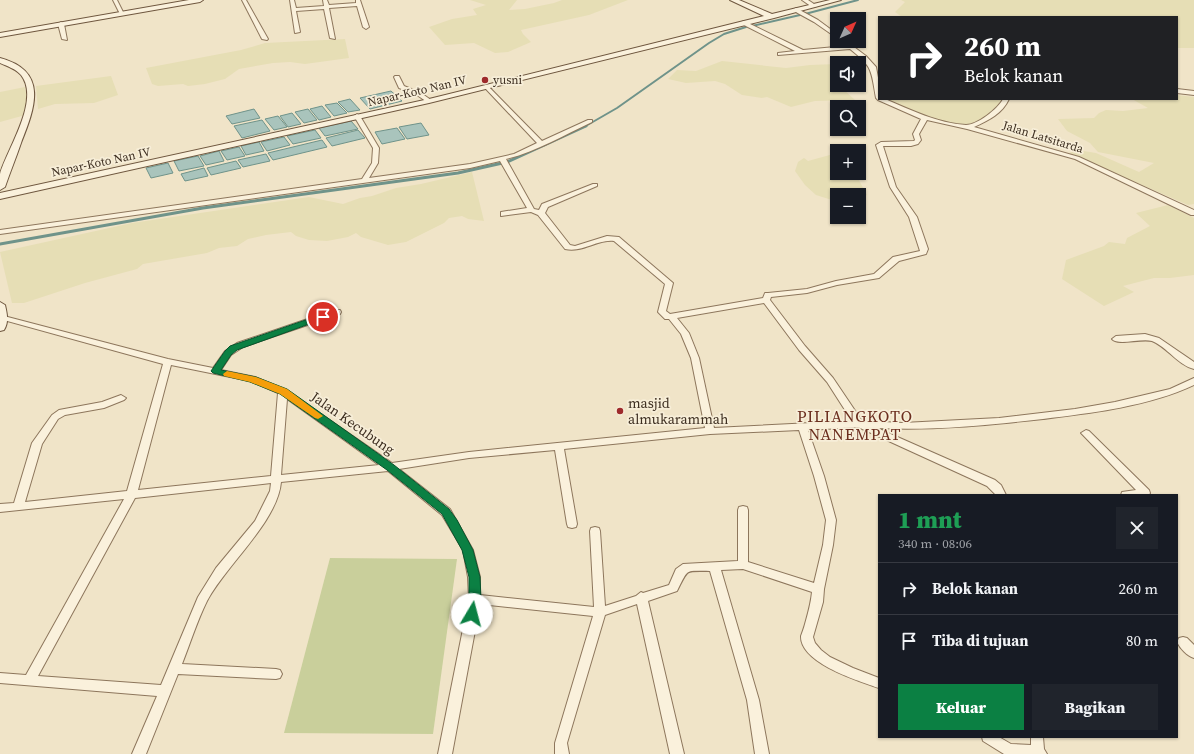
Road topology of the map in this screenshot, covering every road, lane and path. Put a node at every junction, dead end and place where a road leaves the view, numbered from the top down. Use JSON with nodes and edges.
{"nodes":[{"id":1,"x":115,"y":0,"type":"edge"},
{"id":2,"x":200,"y":0,"type":"edge"},
{"id":3,"x":244,"y":0,"type":"edge"},
{"id":4,"x":292,"y":0,"type":"edge"},
{"id":5,"x":325,"y":0,"type":"edge"},
{"id":6,"x":733,"y":0,"type":"edge"},
{"id":7,"x":804,"y":0,"type":"edge"},
{"id":8,"x":838,"y":0,"type":"edge"},
{"id":9,"x":359,"y":2,"type":"edge"},
{"id":10,"x":814,"y":6,"type":"junction"},
{"id":11,"x":327,"y":7,"type":"junction"},
{"id":12,"x":293,"y":10,"type":"junction"},
{"id":13,"x":796,"y":10,"type":"junction"},
{"id":14,"x":122,"y":13,"type":"junction"},
{"id":15,"x":772,"y":17,"type":"junction"},
{"id":16,"x":60,"y":24,"type":"junction"},
{"id":17,"x":744,"y":24,"type":"junction"},
{"id":18,"x":366,"y":28,"type":"dead end"},
{"id":19,"x":830,"y":31,"type":"edge"},
{"id":20,"x":297,"y":32,"type":"dead end"},
{"id":21,"x":0,"y":35,"type":"edge"},
{"id":22,"x":333,"y":38,"type":"dead end"},
{"id":23,"x":66,"y":39,"type":"dead end"},
{"id":24,"x":265,"y":39,"type":"dead end"},
{"id":25,"x":841,"y":48,"type":"edge"},
{"id":26,"x":852,"y":48,"type":"edge"},
{"id":27,"x":802,"y":52,"type":"junction"},
{"id":28,"x":780,"y":54,"type":"dead end"},
{"id":29,"x":0,"y":60,"type":"edge"},
{"id":30,"x":397,"y":78,"type":"dead end"},
{"id":31,"x":487,"y":87,"type":"junction"},
{"id":32,"x":1178,"y":90,"type":"edge"},
{"id":33,"x":1194,"y":93,"type":"edge"},
{"id":34,"x":878,"y":96,"type":"edge"},
{"id":35,"x":884,"y":100,"type":"edge"},
{"id":36,"x":1006,"y":100,"type":"edge"},
{"id":37,"x":429,"y":101,"type":"junction"},
{"id":38,"x":357,"y":116,"type":"junction"},
{"id":39,"x":924,"y":120,"type":"junction"},
{"id":40,"x":590,"y":121,"type":"dead end"},
{"id":41,"x":968,"y":127,"type":"junction"},
{"id":42,"x":541,"y":144,"type":"junction"},
{"id":43,"x":504,"y":161,"type":"junction"},
{"id":44,"x":364,"y":181,"type":"junction"},
{"id":45,"x":595,"y":185,"type":"dead end"},
{"id":46,"x":0,"y":187,"type":"edge"},
{"id":47,"x":0,"y":196,"type":"edge"},
{"id":48,"x":531,"y":210,"type":"junction"},
{"id":49,"x":541,"y":213,"type":"junction"},
{"id":50,"x":1194,"y":213,"type":"edge"},
{"id":51,"x":504,"y":214,"type":"dead end"},
{"id":52,"x":0,"y":232,"type":"edge"},
{"id":53,"x":766,"y":300,"type":"junction"},
{"id":54,"x":0,"y":305,"type":"edge"},
{"id":55,"x":337,"y":312,"type":"dead end"},
{"id":56,"x":672,"y":318,"type":"junction"},
{"id":57,"x":1,"y":322,"type":"edge"},
{"id":58,"x":1116,"y":339,"type":"dead end"},
{"id":59,"x":168,"y":362,"type":"junction"},
{"id":60,"x":1194,"y":366,"type":"edge"},
{"id":61,"x":216,"y":371,"type":"junction"},
{"id":62,"x":1194,"y":381,"type":"edge"},
{"id":63,"x":283,"y":392,"type":"junction"},
{"id":64,"x":121,"y":398,"type":"dead end"},
{"id":65,"x":859,"y":424,"type":"junction"},
{"id":66,"x":802,"y":426,"type":"junction"},
{"id":67,"x":710,"y":432,"type":"junction"},
{"id":68,"x":1086,"y":433,"type":"dead end"},
{"id":69,"x":559,"y":447,"type":"junction"},
{"id":70,"x":390,"y":467,"type":"junction"},
{"id":71,"x":277,"y":479,"type":"junction"},
{"id":72,"x":1001,"y":494,"type":"edge"},
{"id":73,"x":1136,"y":494,"type":"edge"},
{"id":74,"x":131,"y":495,"type":"junction"},
{"id":75,"x":18,"y":506,"type":"junction"},
{"id":76,"x":0,"y":508,"type":"edge"},
{"id":77,"x":742,"y":510,"type":"dead end"},
{"id":78,"x":572,"y":524,"type":"dead end"},
{"id":79,"x":595,"y":531,"type":"dead end"},
{"id":80,"x":743,"y":565,"type":"junction"},
{"id":81,"x":714,"y":566,"type":"junction"},
{"id":82,"x":818,"y":589,"type":"junction"},
{"id":83,"x":641,"y":597,"type":"junction"},
{"id":84,"x":475,"y":599,"type":"junction"},
{"id":85,"x":600,"y":612,"type":"junction"},
{"id":86,"x":1183,"y":642,"type":"dead end"},
{"id":87,"x":1194,"y":653,"type":"edge"},
{"id":88,"x":173,"y":669,"type":"junction"},
{"id":89,"x":276,"y":674,"type":"dead end"},
{"id":90,"x":0,"y":678,"type":"edge"},
{"id":91,"x":29,"y":681,"type":"junction"},
{"id":92,"x":878,"y":683,"type":"edge"},
{"id":93,"x":164,"y":691,"type":"junction"},
{"id":94,"x":989,"y":738,"type":"edge"},
{"id":95,"x":1038,"y":738,"type":"edge"},
{"id":96,"x":1009,"y":752,"type":"edge"},
{"id":97,"x":1039,"y":752,"type":"edge"},
{"id":98,"x":139,"y":754,"type":"edge"},
{"id":99,"x":445,"y":754,"type":"edge"},
{"id":100,"x":562,"y":754,"type":"edge"},
{"id":101,"x":677,"y":754,"type":"edge"},
{"id":102,"x":762,"y":754,"type":"edge"}],
"edges":[{"from":1,"to":14,"type":"street"},
{"from":2,"to":14,"type":"street"},
{"from":3,"to":24,"type":"street"},
{"from":4,"to":12,"type":"street"},
{"from":5,"to":11,"type":"street"},
{"from":6,"to":15,"type":"street"},
{"from":7,"to":10,"type":"street"},
{"from":8,"to":10,"type":"street","name":"Napar-Koto Nan IV"},
{"from":9,"to":11,"type":"street"},
{"from":9,"to":18,"type":"street"},
{"from":10,"to":13,"type":"street","name":"Napar-Koto Nan IV"},
{"from":11,"to":12,"type":"street"},
{"from":11,"to":22,"type":"street"},
{"from":12,"to":20,"type":"street"},
{"from":13,"to":15,"type":"street","name":"Napar-Koto Nan IV"},
{"from":13,"to":19,"type":"street"},
{"from":14,"to":16,"type":"street"},
{"from":15,"to":17,"type":"street","name":"Napar-Koto Nan IV"},
{"from":16,"to":21,"type":"street"},
{"from":16,"to":23,"type":"street"},
{"from":17,"to":27,"type":"street"},
{"from":17,"to":31,"type":"street","name":"Napar-Koto Nan IV"},
{"from":25,"to":27,"type":"street"},
{"from":26,"to":34,"type":"street","name":"Jalan Latsitarda"},
{"from":27,"to":28,"type":"street"},
{"from":29,"to":46,"type":"street"},
{"from":30,"to":37,"type":"street"},
{"from":31,"to":37,"type":"street","name":"Napar-Koto Nan IV"},
{"from":31,"to":42,"type":"street"},
{"from":32,"to":33,"type":"street"},
{"from":35,"to":39,"type":"street","name":"Jalan Latsitarda"},
{"from":36,"to":41,"type":"street"},
{"from":37,"to":38,"type":"street","name":"Napar-Koto Nan IV"},
{"from":38,"to":44,"type":"street"},
{"from":38,"to":47,"type":"street","name":"Napar-Koto Nan IV"},
{"from":39,"to":41,"type":"street","name":"Jalan Latsitarda"},
{"from":39,"to":53,"type":"street"},
{"from":40,"to":42,"type":"street"},
{"from":41,"to":50,"type":"street","name":"Jalan Latsitarda"},
{"from":42,"to":43,"type":"street"},
{"from":43,"to":44,"type":"street"},
{"from":43,"to":48,"type":"street"},
{"from":44,"to":52,"type":"street"},
{"from":45,"to":49,"type":"street"},
{"from":48,"to":49,"type":"street"},
{"from":48,"to":51,"type":"street"},
{"from":49,"to":56,"type":"street"},
{"from":53,"to":56,"type":"street"},
{"from":53,"to":65,"type":"street"},
{"from":54,"to":57,"type":"street","name":"Jalan Kecubung"},
{"from":55,"to":61,"type":"street"},
{"from":56,"to":67,"type":"street"},
{"from":57,"to":59,"type":"street","name":"Jalan Kecubung"},
{"from":58,"to":60,"type":"street"},
{"from":59,"to":61,"type":"street","name":"Jalan Kecubung"},
{"from":59,"to":74,"type":"street"},
{"from":61,"to":63,"type":"street","name":"Jalan Kecubung"},
{"from":62,"to":65,"type":"street"},
{"from":63,"to":70,"type":"street","name":"Jalan Kecubung"},
{"from":63,"to":71,"type":"street"},
{"from":64,"to":75,"type":"street"},
{"from":65,"to":66,"type":"street"},
{"from":65,"to":72,"type":"street"},
{"from":66,"to":67,"type":"street"},
{"from":66,"to":82,"type":"street"},
{"from":67,"to":69,"type":"street"},
{"from":68,"to":73,"type":"street"},
{"from":69,"to":70,"type":"street"},
{"from":69,"to":78,"type":"street"},
{"from":70,"to":71,"type":"street"},
{"from":70,"to":84,"type":"street","name":"Jalan Kecubung"},
{"from":71,"to":74,"type":"street"},
{"from":71,"to":88,"type":"street"},
{"from":74,"to":75,"type":"street"},
{"from":74,"to":91,"type":"street"},
{"from":75,"to":76,"type":"street"},
{"from":77,"to":80,"type":"street"},
{"from":79,"to":85,"type":"street"},
{"from":80,"to":81,"type":"street"},
{"from":80,"to":82,"type":"street"},
{"from":81,"to":83,"type":"street"},
{"from":81,"to":102,"type":"street"},
{"from":82,"to":92,"type":"street"},
{"from":83,"to":85,"type":"street"},
{"from":83,"to":101,"type":"street"},
{"from":84,"to":85,"type":"street"},
{"from":84,"to":99,"type":"street","name":"Jalan Kecubung"},
{"from":85,"to":100,"type":"street"},
{"from":86,"to":87,"type":"street"},
{"from":88,"to":89,"type":"street"},
{"from":88,"to":93,"type":"street"},
{"from":90,"to":91,"type":"street"},
{"from":91,"to":93,"type":"street"},
{"from":93,"to":98,"type":"street"},
{"from":94,"to":96,"type":"street"},
{"from":95,"to":97,"type":"street"},
{"from":96,"to":97,"type":"street"}]}
